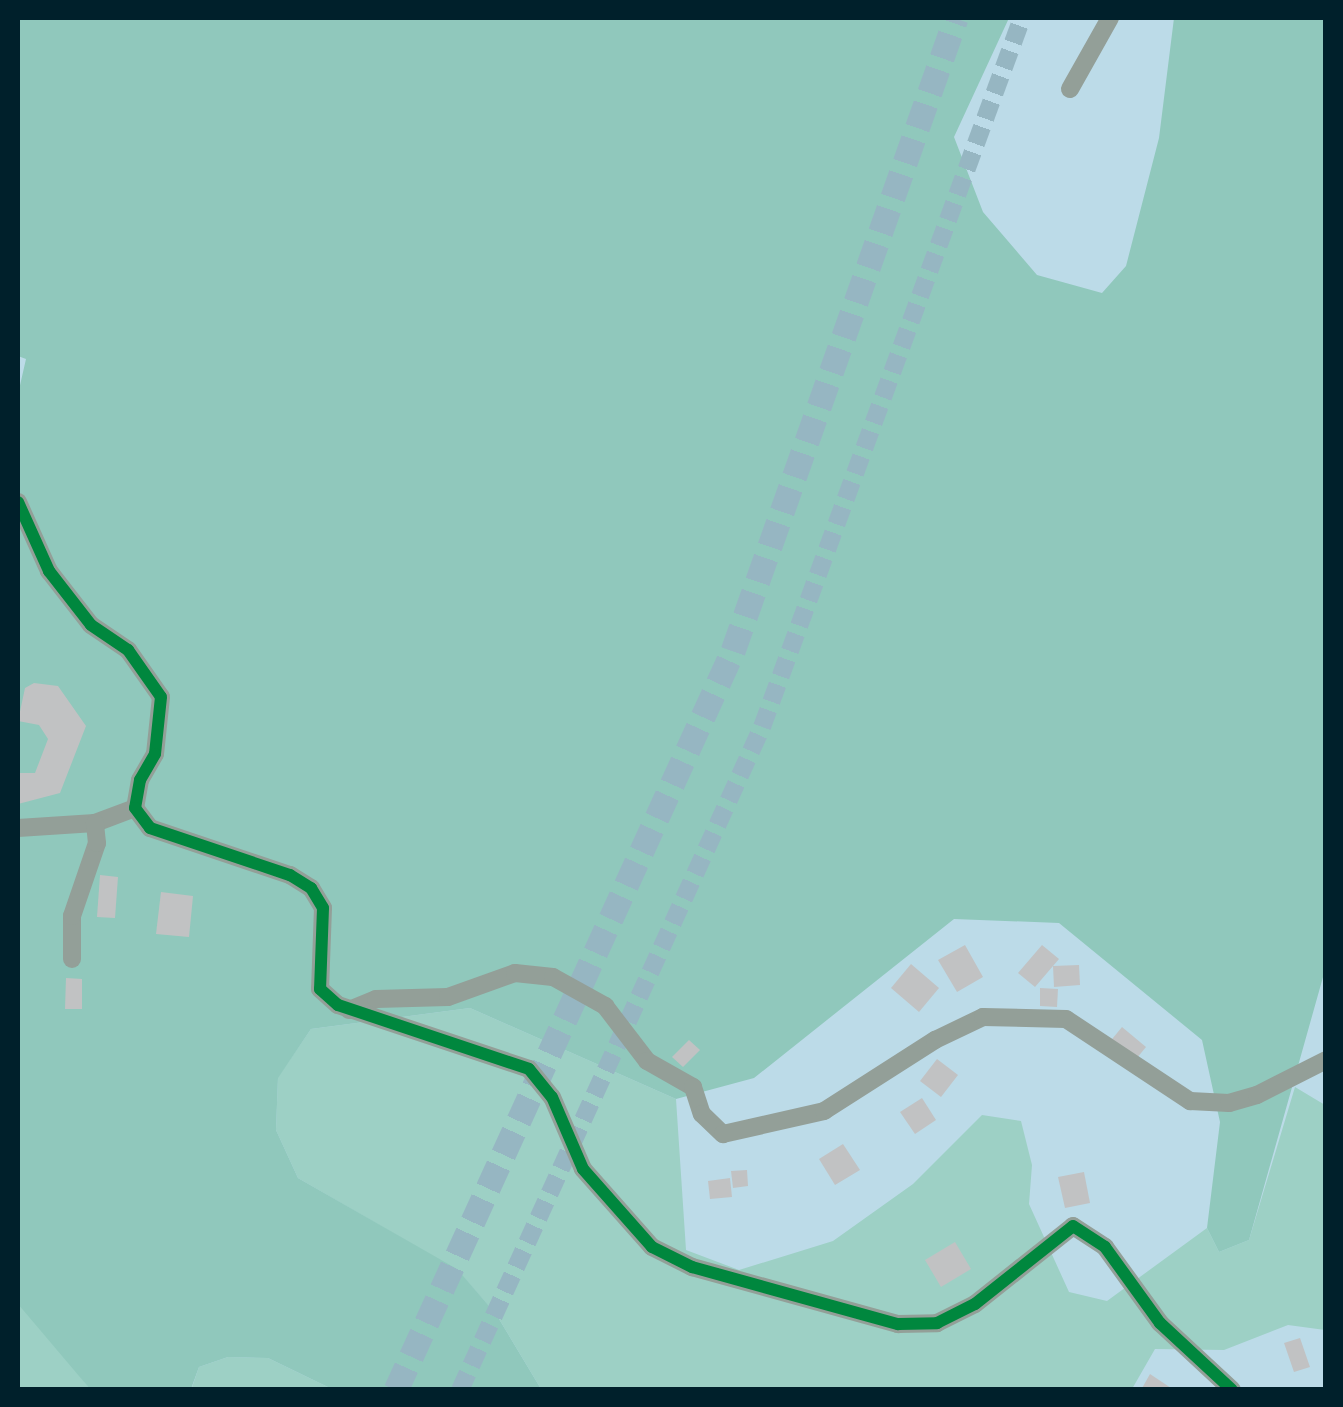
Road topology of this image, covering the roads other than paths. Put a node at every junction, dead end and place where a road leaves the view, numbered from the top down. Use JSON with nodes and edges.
{"nodes":[{"id":1,"x":1110,"y":18,"type":"edge"},
{"id":2,"x":1070,"y":90,"type":"dead end"},
{"id":3,"x":18,"y":502,"type":"edge"},
{"id":4,"x":135,"y":808,"type":"junction"},
{"id":5,"x":95,"y":824,"type":"junction"},
{"id":6,"x":18,"y":828,"type":"edge"},
{"id":7,"x":72,"y":959,"type":"dead end"},
{"id":8,"x":349,"y":1010,"type":"junction"},
{"id":9,"x":1326,"y":1060,"type":"edge"},
{"id":10,"x":1232,"y":1390,"type":"edge"}],
"edges":[{"from":1,"to":2,"type":"street"},
{"from":3,"to":4,"type":"street"},
{"from":4,"to":5,"type":"street"},
{"from":4,"to":8,"type":"street"},
{"from":5,"to":6,"type":"street"},
{"from":5,"to":7,"type":"street"},
{"from":8,"to":9,"type":"street"},
{"from":8,"to":10,"type":"street"}]}
